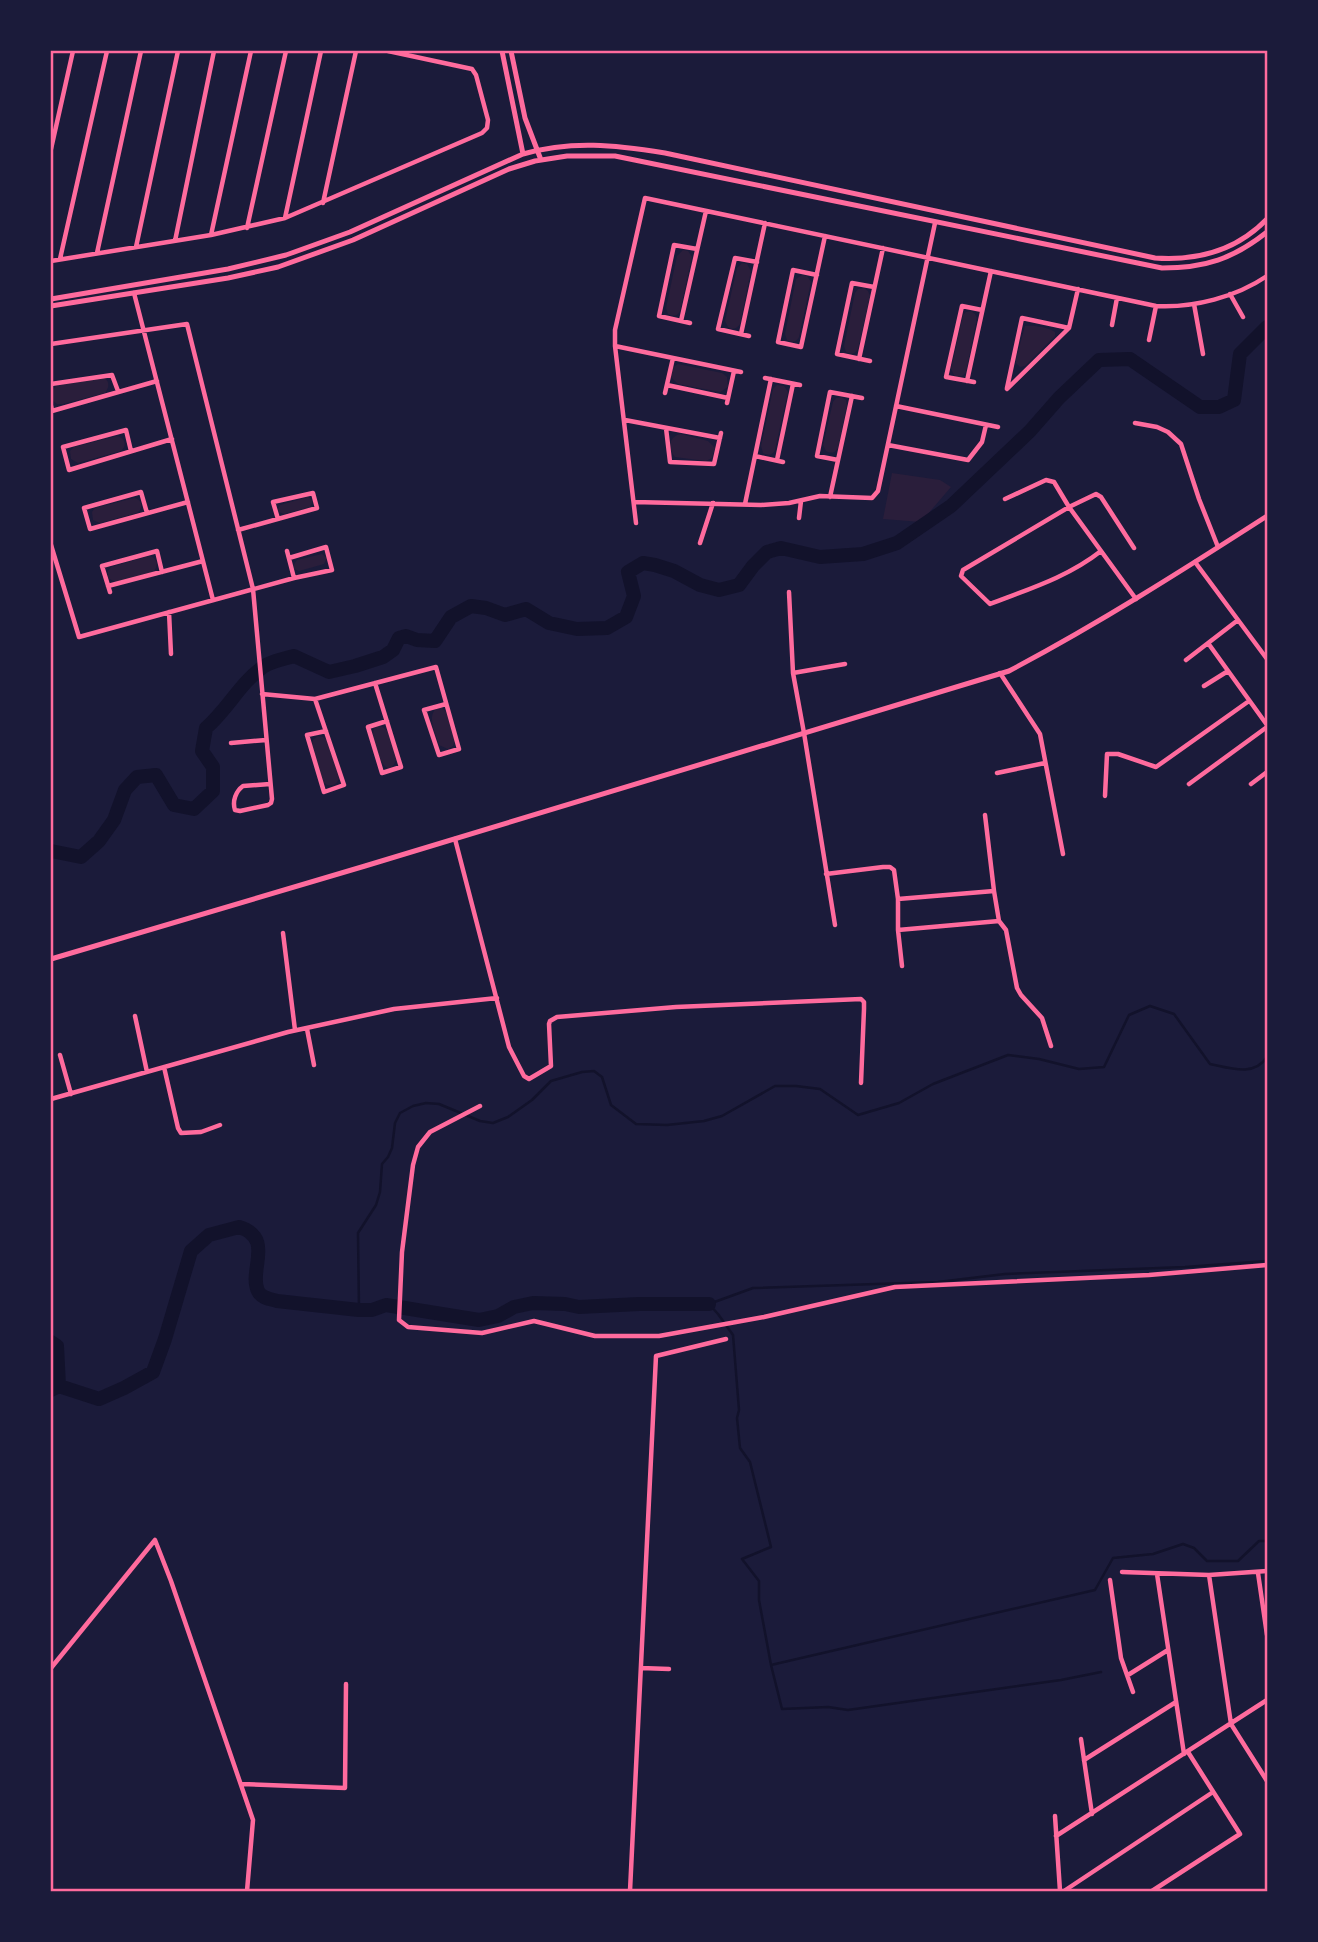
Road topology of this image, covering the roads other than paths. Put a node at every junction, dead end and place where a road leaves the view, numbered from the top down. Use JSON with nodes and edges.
{"nodes":[{"id":1,"x":73,"y":51,"type":"edge"},
{"id":2,"x":107,"y":51,"type":"edge"},
{"id":3,"x":141,"y":51,"type":"edge"},
{"id":4,"x":178,"y":51,"type":"edge"},
{"id":5,"x":214,"y":51,"type":"edge"},
{"id":6,"x":251,"y":51,"type":"edge"},
{"id":7,"x":286,"y":51,"type":"edge"},
{"id":8,"x":321,"y":51,"type":"edge"},
{"id":9,"x":356,"y":51,"type":"edge"},
{"id":10,"x":388,"y":51,"type":"edge"},
{"id":11,"x":502,"y":51,"type":"edge"},
{"id":12,"x":511,"y":51,"type":"edge"},
{"id":13,"x":51,"y":149,"type":"edge"},
{"id":14,"x":537,"y":150,"type":"junction"},
{"id":15,"x":523,"y":154,"type":"junction"},
{"id":16,"x":541,"y":160,"type":"junction"},
{"id":17,"x":525,"y":163,"type":"junction"},
{"id":18,"x":323,"y":202,"type":"junction"},
{"id":19,"x":706,"y":211,"type":"junction"},
{"id":20,"x":285,"y":218,"type":"junction"},
{"id":21,"x":1267,"y":219,"type":"edge"},
{"id":22,"x":765,"y":223,"type":"junction"},
{"id":23,"x":936,"y":223,"type":"junction"},
{"id":24,"x":247,"y":228,"type":"junction"},
{"id":25,"x":1267,"y":232,"type":"edge"},
{"id":26,"x":211,"y":235,"type":"junction"},
{"id":27,"x":825,"y":236,"type":"junction"},
{"id":28,"x":175,"y":241,"type":"junction"},
{"id":29,"x":136,"y":247,"type":"junction"},
{"id":30,"x":883,"y":248,"type":"junction"},
{"id":31,"x":697,"y":250,"type":"junction"},
{"id":32,"x":97,"y":253,"type":"junction"},
{"id":33,"x":928,"y":258,"type":"junction"},
{"id":34,"x":60,"y":259,"type":"junction"},
{"id":35,"x":51,"y":261,"type":"edge"},
{"id":36,"x":757,"y":262,"type":"junction"},
{"id":37,"x":991,"y":271,"type":"junction"},
{"id":38,"x":817,"y":275,"type":"junction"},
{"id":39,"x":1267,"y":275,"type":"edge"},
{"id":40,"x":874,"y":287,"type":"junction"},
{"id":41,"x":1078,"y":289,"type":"junction"},
{"id":42,"x":134,"y":293,"type":"junction"},
{"id":43,"x":1230,"y":294,"type":"junction"},
{"id":44,"x":1117,"y":298,"type":"junction"},
{"id":45,"x":51,"y":299,"type":"edge"},
{"id":46,"x":1194,"y":304,"type":"junction"},
{"id":47,"x":51,"y":306,"type":"edge"},
{"id":48,"x":1156,"y":306,"type":"junction"},
{"id":49,"x":982,"y":310,"type":"junction"},
{"id":50,"x":1243,"y":317,"type":"dead end"},
{"id":51,"x":681,"y":321,"type":"junction"},
{"id":52,"x":690,"y":323,"type":"dead end"},
{"id":53,"x":1112,"y":325,"type":"dead end"},
{"id":54,"x":1069,"y":328,"type":"junction"},
{"id":55,"x":144,"y":331,"type":"junction"},
{"id":56,"x":741,"y":334,"type":"junction"},
{"id":57,"x":749,"y":335,"type":"dead end"},
{"id":58,"x":1149,"y":340,"type":"dead end"},
{"id":59,"x":51,"y":344,"type":"edge"},
{"id":60,"x":615,"y":346,"type":"junction"},
{"id":61,"x":1203,"y":354,"type":"dead end"},
{"id":62,"x":673,"y":358,"type":"junction"},
{"id":63,"x":859,"y":359,"type":"junction"},
{"id":64,"x":870,"y":361,"type":"dead end"},
{"id":65,"x":734,"y":371,"type":"junction"},
{"id":66,"x":741,"y":372,"type":"dead end"},
{"id":67,"x":157,"y":381,"type":"junction"},
{"id":68,"x":967,"y":381,"type":"junction"},
{"id":69,"x":974,"y":382,"type":"dead end"},
{"id":70,"x":51,"y":384,"type":"edge"},
{"id":71,"x":793,"y":384,"type":"junction"},
{"id":72,"x":667,"y":385,"type":"junction"},
{"id":73,"x":800,"y":385,"type":"dead end"},
{"id":74,"x":118,"y":391,"type":"junction"},
{"id":75,"x":665,"y":393,"type":"dead end"},
{"id":76,"x":852,"y":396,"type":"junction"},
{"id":77,"x":862,"y":398,"type":"dead end"},
{"id":78,"x":896,"y":405,"type":"junction"},
{"id":79,"x":51,"y":406,"type":"edge"},
{"id":80,"x":625,"y":420,"type":"junction"},
{"id":81,"x":1135,"y":423,"type":"dead end"},
{"id":82,"x":986,"y":425,"type":"junction"},
{"id":83,"x":998,"y":427,"type":"dead end"},
{"id":84,"x":666,"y":428,"type":"junction"},
{"id":85,"x":172,"y":439,"type":"junction"},
{"id":86,"x":888,"y":445,"type":"junction"},
{"id":87,"x":131,"y":451,"type":"junction"},
{"id":88,"x":755,"y":456,"type":"junction"},
{"id":89,"x":838,"y":460,"type":"junction"},
{"id":90,"x":830,"y":497,"type":"junction"},
{"id":91,"x":1005,"y":499,"type":"dead end"},
{"id":92,"x":801,"y":501,"type":"junction"},
{"id":93,"x":188,"y":502,"type":"junction"},
{"id":94,"x":634,"y":502,"type":"junction"},
{"id":95,"x":713,"y":503,"type":"junction"},
{"id":96,"x":745,"y":504,"type":"junction"},
{"id":97,"x":1069,"y":507,"type":"junction"},
{"id":98,"x":147,"y":513,"type":"junction"},
{"id":99,"x":1267,"y":516,"type":"edge"},
{"id":100,"x":799,"y":518,"type":"dead end"},
{"id":101,"x":278,"y":519,"type":"junction"},
{"id":102,"x":636,"y":523,"type":"dead end"},
{"id":103,"x":238,"y":530,"type":"junction"},
{"id":104,"x":701,"y":543,"type":"dead end"},
{"id":105,"x":51,"y":545,"type":"edge"},
{"id":106,"x":1219,"y":547,"type":"junction"},
{"id":107,"x":1134,"y":548,"type":"dead end"},
{"id":108,"x":287,"y":551,"type":"dead end"},
{"id":109,"x":1101,"y":551,"type":"junction"},
{"id":110,"x":289,"y":558,"type":"junction"},
{"id":111,"x":203,"y":561,"type":"junction"},
{"id":112,"x":1195,"y":562,"type":"junction"},
{"id":113,"x":162,"y":572,"type":"junction"},
{"id":114,"x":294,"y":578,"type":"junction"},
{"id":115,"x":253,"y":589,"type":"junction"},
{"id":116,"x":789,"y":592,"type":"dead end"},
{"id":117,"x":1136,"y":599,"type":"junction"},
{"id":118,"x":213,"y":600,"type":"junction"},
{"id":119,"x":169,"y":612,"type":"junction"},
{"id":120,"x":1238,"y":620,"type":"junction"},
{"id":121,"x":1208,"y":643,"type":"junction"},
{"id":122,"x":171,"y":654,"type":"dead end"},
{"id":123,"x":1267,"y":659,"type":"edge"},
{"id":124,"x":1186,"y":660,"type":"dead end"},
{"id":125,"x":845,"y":664,"type":"dead end"},
{"id":126,"x":1228,"y":671,"type":"junction"},
{"id":127,"x":793,"y":673,"type":"junction"},
{"id":128,"x":1000,"y":673,"type":"junction"},
{"id":129,"x":375,"y":682,"type":"junction"},
{"id":130,"x":1204,"y":687,"type":"dead end"},
{"id":131,"x":262,"y":694,"type":"junction"},
{"id":132,"x":315,"y":699,"type":"junction"},
{"id":133,"x":1249,"y":701,"type":"junction"},
{"id":134,"x":446,"y":704,"type":"junction"},
{"id":135,"x":387,"y":721,"type":"junction"},
{"id":136,"x":1267,"y":726,"type":"edge"},
{"id":137,"x":326,"y":730,"type":"junction"},
{"id":138,"x":804,"y":733,"type":"junction"},
{"id":139,"x":266,"y":740,"type":"junction"},
{"id":140,"x":231,"y":743,"type":"dead end"},
{"id":141,"x":1045,"y":763,"type":"junction"},
{"id":142,"x":1267,"y":772,"type":"edge"},
{"id":143,"x":997,"y":773,"type":"dead end"},
{"id":144,"x":270,"y":784,"type":"junction"},
{"id":145,"x":1189,"y":784,"type":"dead end"},
{"id":146,"x":1251,"y":784,"type":"dead end"},
{"id":147,"x":1105,"y":796,"type":"dead end"},
{"id":148,"x":985,"y":815,"type":"dead end"},
{"id":149,"x":455,"y":839,"type":"junction"},
{"id":150,"x":1063,"y":853,"type":"dead end"},
{"id":151,"x":826,"y":874,"type":"junction"},
{"id":152,"x":994,"y":891,"type":"junction"},
{"id":153,"x":898,"y":899,"type":"junction"},
{"id":154,"x":999,"y":921,"type":"junction"},
{"id":155,"x":835,"y":925,"type":"dead end"},
{"id":156,"x":898,"y":930,"type":"junction"},
{"id":157,"x":283,"y":933,"type":"dead end"},
{"id":158,"x":51,"y":959,"type":"edge"},
{"id":159,"x":902,"y":967,"type":"dead end"},
{"id":160,"x":497,"y":998,"type":"junction"},
{"id":161,"x":135,"y":1016,"type":"dead end"},
{"id":162,"x":307,"y":1028,"type":"junction"},
{"id":163,"x":295,"y":1030,"type":"junction"},
{"id":164,"x":1051,"y":1046,"type":"dead end"},
{"id":165,"x":60,"y":1055,"type":"dead end"},
{"id":166,"x":314,"y":1065,"type":"dead end"},
{"id":167,"x":164,"y":1067,"type":"junction"},
{"id":168,"x":147,"y":1072,"type":"junction"},
{"id":169,"x":861,"y":1083,"type":"dead end"},
{"id":170,"x":71,"y":1094,"type":"junction"},
{"id":171,"x":51,"y":1099,"type":"edge"},
{"id":172,"x":480,"y":1106,"type":"dead end"},
{"id":173,"x":220,"y":1125,"type":"dead end"},
{"id":174,"x":1267,"y":1265,"type":"edge"},
{"id":175,"x":726,"y":1339,"type":"dead end"},
{"id":176,"x":1267,"y":1571,"type":"edge"},
{"id":177,"x":1122,"y":1572,"type":"dead end"},
{"id":178,"x":1258,"y":1573,"type":"junction"},
{"id":179,"x":1157,"y":1574,"type":"junction"},
{"id":180,"x":1209,"y":1576,"type":"junction"},
{"id":181,"x":1110,"y":1580,"type":"dead end"},
{"id":182,"x":1267,"y":1635,"type":"edge"},
{"id":183,"x":1168,"y":1650,"type":"junction"},
{"id":184,"x":51,"y":1668,"type":"edge"},
{"id":185,"x":641,"y":1668,"type":"junction"},
{"id":186,"x":669,"y":1669,"type":"dead end"},
{"id":187,"x":1128,"y":1675,"type":"junction"},
{"id":188,"x":346,"y":1684,"type":"dead end"},
{"id":189,"x":1133,"y":1692,"type":"dead end"},
{"id":190,"x":1267,"y":1700,"type":"edge"},
{"id":191,"x":1176,"y":1702,"type":"junction"},
{"id":192,"x":1231,"y":1724,"type":"junction"},
{"id":193,"x":1081,"y":1739,"type":"dead end"},
{"id":194,"x":1186,"y":1753,"type":"junction"},
{"id":195,"x":1084,"y":1760,"type":"junction"},
{"id":196,"x":1267,"y":1781,"type":"edge"},
{"id":197,"x":241,"y":1784,"type":"junction"},
{"id":198,"x":1213,"y":1793,"type":"junction"},
{"id":199,"x":1092,"y":1814,"type":"junction"},
{"id":200,"x":1055,"y":1816,"type":"dead end"},
{"id":201,"x":1056,"y":1836,"type":"junction"},
{"id":202,"x":247,"y":1891,"type":"edge"},
{"id":203,"x":630,"y":1891,"type":"edge"},
{"id":204,"x":1062,"y":1891,"type":"edge"},
{"id":205,"x":1152,"y":1891,"type":"edge"}],
"edges":[{"from":1,"to":13,"type":"street"},
{"from":2,"to":34,"type":"street"},
{"from":3,"to":32,"type":"street"},
{"from":4,"to":29,"type":"street"},
{"from":5,"to":28,"type":"street"},
{"from":6,"to":26,"type":"street"},
{"from":7,"to":24,"type":"street"},
{"from":8,"to":20,"type":"street"},
{"from":9,"to":18,"type":"street"},
{"from":10,"to":18,"type":"street"},
{"from":11,"to":15,"type":"street"},
{"from":12,"to":14,"type":"street"},
{"from":14,"to":15,"type":"street"},
{"from":14,"to":16,"type":"street"},
{"from":14,"to":21,"type":"street"},
{"from":15,"to":17,"type":"street"},
{"from":15,"to":45,"type":"street"},
{"from":16,"to":17,"type":"street"},
{"from":16,"to":23,"type":"street"},
{"from":17,"to":42,"type":"street"},
{"from":18,"to":20,"type":"street"},
{"from":19,"to":22,"type":"street"},
{"from":19,"to":31,"type":"street"},
{"from":19,"to":60,"type":"street"},
{"from":20,"to":24,"type":"street"},
{"from":22,"to":27,"type":"street"},
{"from":22,"to":36,"type":"street"},
{"from":23,"to":25,"type":"street"},
{"from":23,"to":33,"type":"street"},
{"from":24,"to":26,"type":"street"},
{"from":26,"to":28,"type":"street"},
{"from":27,"to":30,"type":"street"},
{"from":27,"to":38,"type":"street"},
{"from":28,"to":29,"type":"street"},
{"from":29,"to":32,"type":"street"},
{"from":30,"to":33,"type":"street"},
{"from":30,"to":40,"type":"street"},
{"from":31,"to":51,"type":"street"},
{"from":31,"to":51,"type":"street"},
{"from":32,"to":34,"type":"street"},
{"from":33,"to":37,"type":"street"},
{"from":33,"to":78,"type":"street"},
{"from":34,"to":35,"type":"street"},
{"from":36,"to":56,"type":"street"},
{"from":36,"to":56,"type":"street"},
{"from":37,"to":41,"type":"street"},
{"from":37,"to":49,"type":"street"},
{"from":38,"to":38,"type":"street"},
{"from":39,"to":43,"type":"street"},
{"from":40,"to":63,"type":"street"},
{"from":40,"to":63,"type":"street"},
{"from":41,"to":44,"type":"street"},
{"from":41,"to":54,"type":"street"},
{"from":42,"to":47,"type":"street"},
{"from":42,"to":55,"type":"street"},
{"from":43,"to":46,"type":"street"},
{"from":43,"to":50,"type":"street"},
{"from":44,"to":48,"type":"street"},
{"from":44,"to":53,"type":"street"},
{"from":46,"to":48,"type":"street"},
{"from":46,"to":61,"type":"street"},
{"from":48,"to":58,"type":"street"},
{"from":49,"to":68,"type":"street"},
{"from":49,"to":68,"type":"street"},
{"from":51,"to":52,"type":"street"},
{"from":54,"to":54,"type":"street"},
{"from":55,"to":59,"type":"street"},
{"from":55,"to":67,"type":"street"},
{"from":55,"to":103,"type":"street"},
{"from":56,"to":57,"type":"street"},
{"from":60,"to":62,"type":"street"},
{"from":60,"to":80,"type":"street"},
{"from":62,"to":65,"type":"street"},
{"from":62,"to":72,"type":"street"},
{"from":63,"to":64,"type":"street"},
{"from":65,"to":66,"type":"street"},
{"from":65,"to":72,"type":"street"},
{"from":67,"to":74,"type":"street"},
{"from":67,"to":85,"type":"street"},
{"from":68,"to":69,"type":"street"},
{"from":70,"to":74,"type":"street"},
{"from":71,"to":73,"type":"street"},
{"from":71,"to":88,"type":"street"},
{"from":71,"to":88,"type":"street"},
{"from":72,"to":75,"type":"street"},
{"from":74,"to":79,"type":"street"},
{"from":76,"to":77,"type":"street"},
{"from":76,"to":89,"type":"street"},
{"from":76,"to":89,"type":"street"},
{"from":78,"to":82,"type":"street"},
{"from":78,"to":86,"type":"street"},
{"from":80,"to":84,"type":"street"},
{"from":80,"to":94,"type":"street"},
{"from":81,"to":106,"type":"street"},
{"from":82,"to":83,"type":"street"},
{"from":82,"to":86,"type":"street"},
{"from":84,"to":84,"type":"street"},
{"from":85,"to":87,"type":"street"},
{"from":85,"to":93,"type":"street"},
{"from":86,"to":90,"type":"street"},
{"from":87,"to":87,"type":"street"},
{"from":88,"to":96,"type":"street"},
{"from":89,"to":90,"type":"street"},
{"from":90,"to":92,"type":"street"},
{"from":91,"to":97,"type":"street"},
{"from":92,"to":96,"type":"street"},
{"from":92,"to":100,"type":"street"},
{"from":93,"to":98,"type":"street"},
{"from":93,"to":111,"type":"street"},
{"from":94,"to":95,"type":"street"},
{"from":94,"to":102,"type":"street"},
{"from":95,"to":96,"type":"street"},
{"from":95,"to":104,"type":"street"},
{"from":97,"to":107,"type":"street"},
{"from":97,"to":109,"type":"street"},
{"from":97,"to":109,"type":"street"},
{"from":98,"to":98,"type":"street"},
{"from":99,"to":106,"type":"street"},
{"from":101,"to":101,"type":"street"},
{"from":101,"to":103,"type":"street"},
{"from":103,"to":115,"type":"street"},
{"from":105,"to":119,"type":"street"},
{"from":106,"to":112,"type":"street"},
{"from":108,"to":110,"type":"street"},
{"from":109,"to":117,"type":"street"},
{"from":110,"to":114,"type":"street"},
{"from":110,"to":114,"type":"street"},
{"from":111,"to":113,"type":"street"},
{"from":111,"to":118,"type":"street"},
{"from":112,"to":117,"type":"street"},
{"from":112,"to":120,"type":"street"},
{"from":113,"to":113,"type":"street"},
{"from":114,"to":115,"type":"street"},
{"from":115,"to":118,"type":"street"},
{"from":115,"to":131,"type":"street"},
{"from":116,"to":127,"type":"street"},
{"from":117,"to":128,"type":"street"},
{"from":118,"to":119,"type":"street"},
{"from":119,"to":122,"type":"street"},
{"from":120,"to":121,"type":"street"},
{"from":120,"to":123,"type":"street"},
{"from":121,"to":124,"type":"street"},
{"from":121,"to":126,"type":"street"},
{"from":125,"to":127,"type":"street"},
{"from":126,"to":130,"type":"street"},
{"from":126,"to":133,"type":"street"},
{"from":127,"to":138,"type":"street"},
{"from":128,"to":138,"type":"street"},
{"from":128,"to":141,"type":"street"},
{"from":129,"to":132,"type":"street"},
{"from":129,"to":134,"type":"street"},
{"from":129,"to":135,"type":"street"},
{"from":131,"to":132,"type":"street"},
{"from":131,"to":139,"type":"street"},
{"from":132,"to":137,"type":"street"},
{"from":133,"to":136,"type":"street"},
{"from":133,"to":147,"type":"street"},
{"from":134,"to":134,"type":"street"},
{"from":135,"to":135,"type":"street"},
{"from":136,"to":145,"type":"street"},
{"from":137,"to":137,"type":"street"},
{"from":138,"to":149,"type":"street"},
{"from":138,"to":151,"type":"street"},
{"from":139,"to":140,"type":"street"},
{"from":139,"to":144,"type":"street"},
{"from":141,"to":143,"type":"street"},
{"from":141,"to":150,"type":"street"},
{"from":142,"to":146,"type":"street"},
{"from":144,"to":144,"type":"street"},
{"from":148,"to":152,"type":"street"},
{"from":149,"to":158,"type":"street"},
{"from":149,"to":160,"type":"street"},
{"from":151,"to":153,"type":"street"},
{"from":151,"to":155,"type":"street"},
{"from":152,"to":153,"type":"street"},
{"from":152,"to":154,"type":"street"},
{"from":153,"to":156,"type":"street"},
{"from":154,"to":156,"type":"street"},
{"from":154,"to":164,"type":"street"},
{"from":156,"to":159,"type":"street"},
{"from":157,"to":163,"type":"street"},
{"from":160,"to":162,"type":"street"},
{"from":160,"to":169,"type":"street"},
{"from":161,"to":168,"type":"street"},
{"from":162,"to":163,"type":"street"},
{"from":162,"to":166,"type":"street"},
{"from":163,"to":167,"type":"street"},
{"from":165,"to":170,"type":"street"},
{"from":167,"to":168,"type":"street"},
{"from":167,"to":173,"type":"street"},
{"from":168,"to":170,"type":"street"},
{"from":170,"to":171,"type":"street"},
{"from":172,"to":174,"type":"street"},
{"from":175,"to":185,"type":"street"},
{"from":176,"to":178,"type":"street"},
{"from":177,"to":179,"type":"street"},
{"from":178,"to":180,"type":"street"},
{"from":178,"to":182,"type":"street"},
{"from":179,"to":180,"type":"street"},
{"from":179,"to":183,"type":"street"},
{"from":180,"to":192,"type":"street"},
{"from":181,"to":187,"type":"street"},
{"from":183,"to":187,"type":"street"},
{"from":183,"to":191,"type":"street"},
{"from":184,"to":197,"type":"street"},
{"from":185,"to":186,"type":"street"},
{"from":185,"to":203,"type":"street"},
{"from":187,"to":189,"type":"street"},
{"from":188,"to":197,"type":"street"},
{"from":190,"to":192,"type":"street"},
{"from":191,"to":194,"type":"street"},
{"from":191,"to":195,"type":"street"},
{"from":192,"to":194,"type":"street"},
{"from":192,"to":196,"type":"street"},
{"from":193,"to":195,"type":"street"},
{"from":194,"to":198,"type":"street"},
{"from":194,"to":199,"type":"street"},
{"from":195,"to":199,"type":"street"},
{"from":197,"to":202,"type":"street"},
{"from":198,"to":204,"type":"street"},
{"from":198,"to":205,"type":"street"},
{"from":199,"to":201,"type":"street"},
{"from":200,"to":201,"type":"street"},
{"from":201,"to":204,"type":"street"}]}
